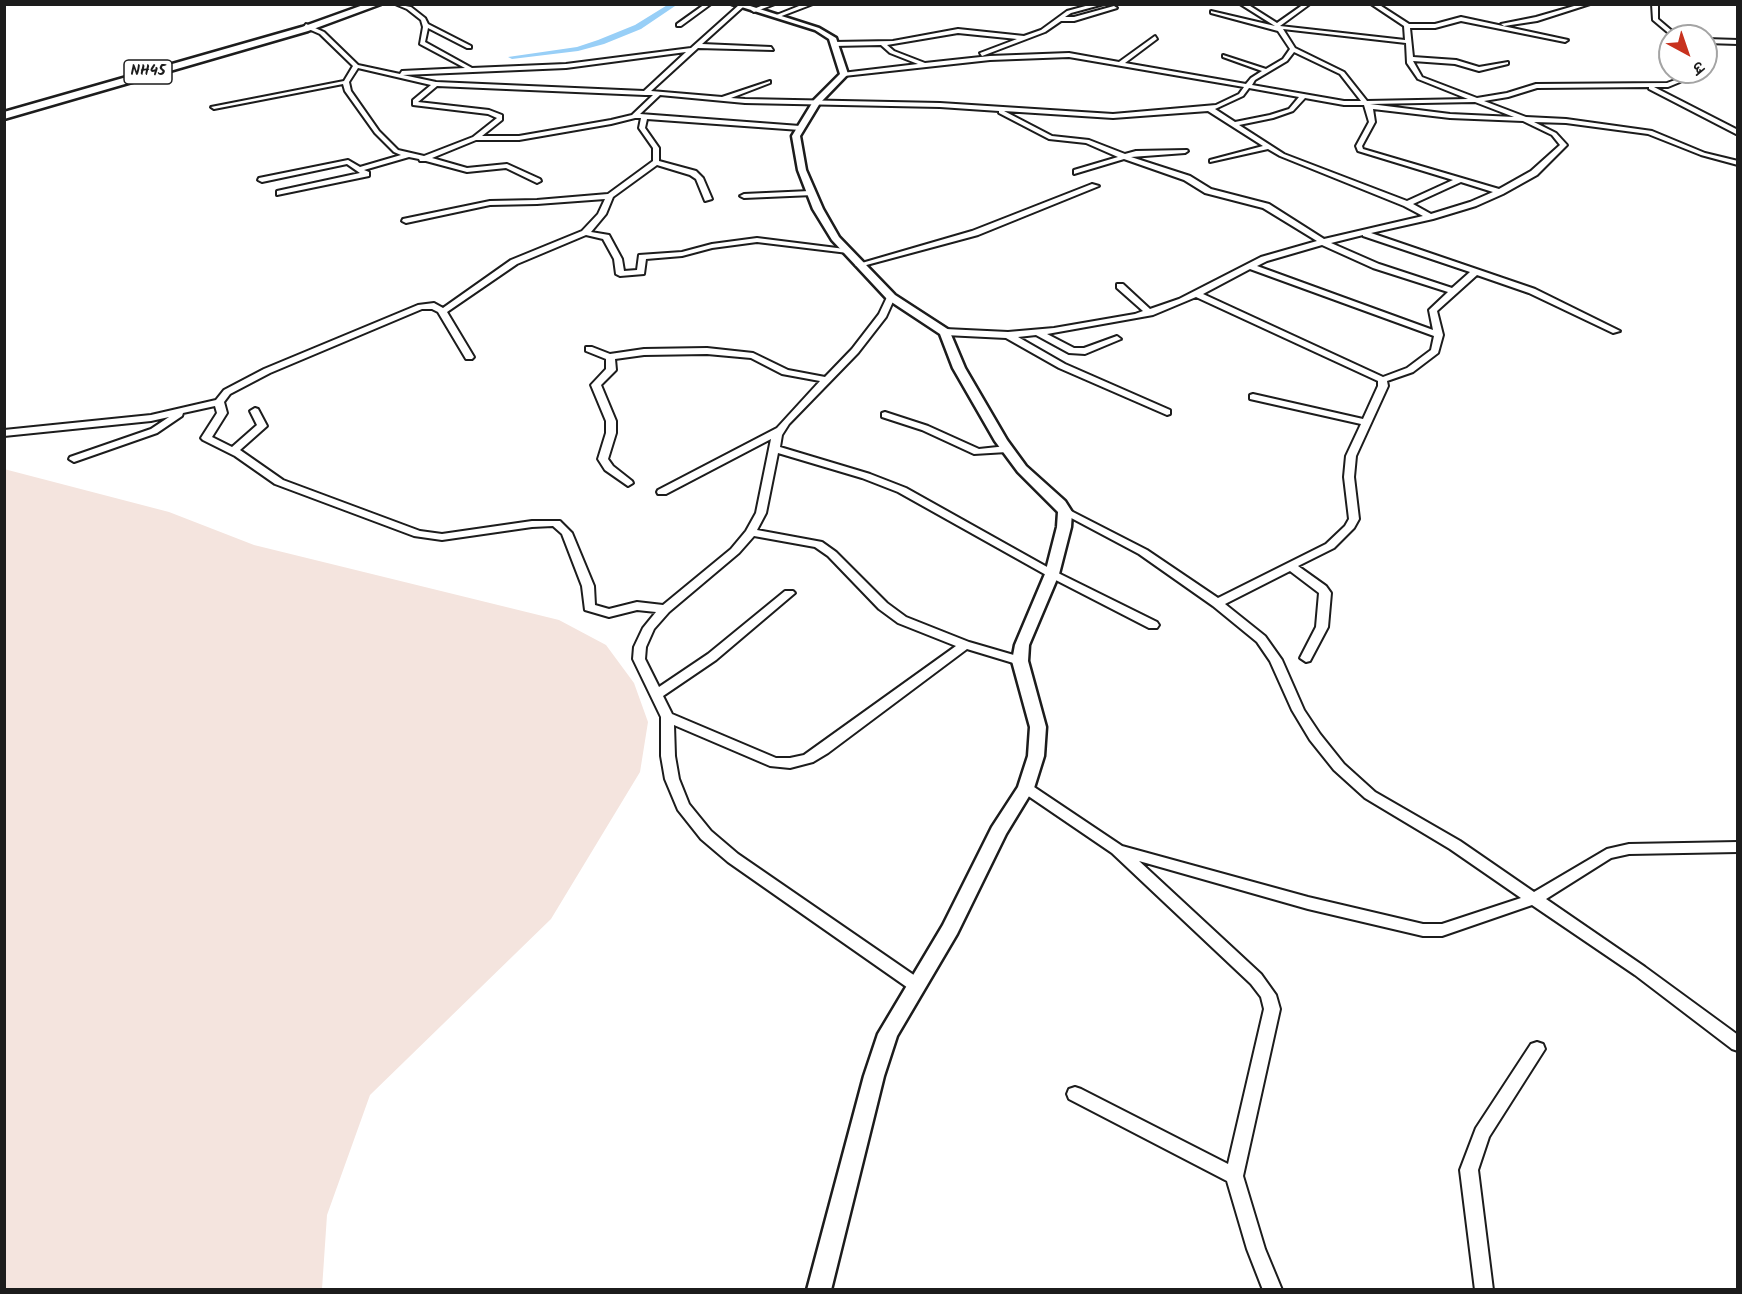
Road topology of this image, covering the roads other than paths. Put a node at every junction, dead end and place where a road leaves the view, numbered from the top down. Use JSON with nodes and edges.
{"nodes":[{"id":1,"x":369,"y":4,"type":"edge"},
{"id":2,"x":376,"y":4,"type":"edge"},
{"id":3,"x":397,"y":4,"type":"edge"},
{"id":4,"x":710,"y":4,"type":"edge"},
{"id":5,"x":773,"y":4,"type":"edge"},
{"id":6,"x":811,"y":4,"type":"edge"},
{"id":7,"x":1102,"y":4,"type":"edge"},
{"id":8,"x":1242,"y":4,"type":"edge"},
{"id":9,"x":1308,"y":4,"type":"edge"},
{"id":10,"x":1373,"y":4,"type":"edge"},
{"id":11,"x":1588,"y":4,"type":"edge"},
{"id":12,"x":738,"y":5,"type":"edge"},
{"id":13,"x":1652,"y":5,"type":"edge"},
{"id":14,"x":1114,"y":8,"type":"dead end"},
{"id":15,"x":754,"y":10,"type":"junction"},
{"id":16,"x":1213,"y":12,"type":"dead end"},
{"id":17,"x":777,"y":16,"type":"junction"},
{"id":18,"x":1061,"y":19,"type":"junction"},
{"id":19,"x":1661,"y":24,"type":"edge"},
{"id":20,"x":426,"y":25,"type":"junction"},
{"id":21,"x":678,"y":25,"type":"dead end"},
{"id":22,"x":1494,"y":25,"type":"junction"},
{"id":23,"x":1407,"y":26,"type":"junction"},
{"id":24,"x":308,"y":27,"type":"junction"},
{"id":25,"x":1278,"y":27,"type":"junction"},
{"id":26,"x":1024,"y":38,"type":"junction"},
{"id":27,"x":1155,"y":38,"type":"dead end"},
{"id":28,"x":1565,"y":40,"type":"dead end"},
{"id":29,"x":1718,"y":41,"type":"edge"},
{"id":30,"x":1409,"y":42,"type":"junction"},
{"id":31,"x":1737,"y":42,"type":"edge"},
{"id":32,"x":834,"y":44,"type":"junction"},
{"id":33,"x":883,"y":44,"type":"junction"},
{"id":34,"x":469,"y":47,"type":"dead end"},
{"id":35,"x":695,"y":48,"type":"junction"},
{"id":36,"x":771,"y":49,"type":"dead end"},
{"id":37,"x":1293,"y":49,"type":"junction"},
{"id":38,"x":1225,"y":56,"type":"dead end"},
{"id":39,"x":1410,"y":59,"type":"junction"},
{"id":40,"x":964,"y":61,"type":"junction"},
{"id":41,"x":1121,"y":63,"type":"junction"},
{"id":42,"x":1506,"y":63,"type":"dead end"},
{"id":43,"x":356,"y":66,"type":"junction"},
{"id":44,"x":930,"y":66,"type":"junction"},
{"id":45,"x":474,"y":70,"type":"junction"},
{"id":46,"x":1266,"y":71,"type":"junction"},
{"id":47,"x":383,"y":74,"type":"junction"},
{"id":48,"x":844,"y":74,"type":"junction"},
{"id":49,"x":346,"y":82,"type":"junction"},
{"id":50,"x":768,"y":82,"type":"dead end"},
{"id":51,"x":436,"y":84,"type":"junction"},
{"id":52,"x":1666,"y":84,"type":"edge"},
{"id":53,"x":1649,"y":86,"type":"junction"},
{"id":54,"x":1245,"y":87,"type":"junction"},
{"id":55,"x":645,"y":93,"type":"junction"},
{"id":56,"x":659,"y":93,"type":"junction"},
{"id":57,"x":1303,"y":97,"type":"junction"},
{"id":58,"x":720,"y":99,"type":"junction"},
{"id":59,"x":1477,"y":100,"type":"junction"},
{"id":60,"x":817,"y":102,"type":"junction"},
{"id":61,"x":1366,"y":104,"type":"junction"},
{"id":62,"x":214,"y":107,"type":"dead end"},
{"id":63,"x":994,"y":108,"type":"junction"},
{"id":64,"x":1210,"y":109,"type":"junction"},
{"id":65,"x":4,"y":116,"type":"edge"},
{"id":66,"x":634,"y":116,"type":"junction"},
{"id":67,"x":644,"y":118,"type":"junction"},
{"id":68,"x":1527,"y":120,"type":"junction"},
{"id":69,"x":1234,"y":124,"type":"junction"},
{"id":70,"x":800,"y":128,"type":"junction"},
{"id":71,"x":1726,"y":128,"type":"junction"},
{"id":72,"x":1737,"y":128,"type":"edge"},
{"id":73,"x":1737,"y":133,"type":"edge"},
{"id":74,"x":476,"y":138,"type":"junction"},
{"id":75,"x":1267,"y":147,"type":"junction"},
{"id":76,"x":1185,"y":151,"type":"dead end"},
{"id":77,"x":407,"y":156,"type":"junction"},
{"id":78,"x":1123,"y":156,"type":"junction"},
{"id":79,"x":422,"y":160,"type":"junction"},
{"id":80,"x":1212,"y":161,"type":"dead end"},
{"id":81,"x":656,"y":162,"type":"junction"},
{"id":82,"x":1737,"y":163,"type":"edge"},
{"id":83,"x":359,"y":169,"type":"junction"},
{"id":84,"x":1077,"y":171,"type":"dead end"},
{"id":85,"x":262,"y":180,"type":"dead end"},
{"id":86,"x":1460,"y":180,"type":"junction"},
{"id":87,"x":537,"y":181,"type":"dead end"},
{"id":88,"x":1095,"y":186,"type":"dead end"},
{"id":89,"x":1500,"y":192,"type":"junction"},
{"id":90,"x":280,"y":193,"type":"dead end"},
{"id":91,"x":810,"y":193,"type":"junction"},
{"id":92,"x":610,"y":196,"type":"junction"},
{"id":93,"x":744,"y":196,"type":"dead end"},
{"id":94,"x":708,"y":200,"type":"dead end"},
{"id":95,"x":1407,"y":204,"type":"junction"},
{"id":96,"x":1430,"y":217,"type":"junction"},
{"id":97,"x":406,"y":221,"type":"dead end"},
{"id":98,"x":585,"y":233,"type":"junction"},
{"id":99,"x":1366,"y":234,"type":"junction"},
{"id":100,"x":1323,"y":242,"type":"junction"},
{"id":101,"x":845,"y":251,"type":"junction"},
{"id":102,"x":859,"y":266,"type":"junction"},
{"id":103,"x":1249,"y":266,"type":"junction"},
{"id":104,"x":1475,"y":272,"type":"junction"},
{"id":105,"x":1120,"y":286,"type":"dead end"},
{"id":106,"x":1453,"y":291,"type":"junction"},
{"id":107,"x":1197,"y":294,"type":"junction"},
{"id":108,"x":891,"y":297,"type":"junction"},
{"id":109,"x":442,"y":312,"type":"junction"},
{"id":110,"x":1150,"y":313,"type":"junction"},
{"id":111,"x":1616,"y":331,"type":"dead end"},
{"id":112,"x":945,"y":332,"type":"junction"},
{"id":113,"x":1036,"y":332,"type":"junction"},
{"id":114,"x":1008,"y":335,"type":"junction"},
{"id":115,"x":1439,"y":335,"type":"junction"},
{"id":116,"x":1117,"y":339,"type":"dead end"},
{"id":117,"x":589,"y":349,"type":"dead end"},
{"id":118,"x":469,"y":357,"type":"dead end"},
{"id":119,"x":610,"y":357,"type":"junction"},
{"id":120,"x":828,"y":380,"type":"junction"},
{"id":121,"x":1382,"y":380,"type":"junction"},
{"id":122,"x":1253,"y":397,"type":"dead end"},
{"id":123,"x":219,"y":402,"type":"junction"},
{"id":124,"x":182,"y":411,"type":"junction"},
{"id":125,"x":255,"y":411,"type":"dead end"},
{"id":126,"x":1167,"y":412,"type":"dead end"},
{"id":127,"x":885,"y":415,"type":"dead end"},
{"id":128,"x":1367,"y":423,"type":"junction"},
{"id":129,"x":781,"y":430,"type":"junction"},
{"id":130,"x":4,"y":433,"type":"edge"},
{"id":131,"x":774,"y":448,"type":"junction"},
{"id":132,"x":1006,"y":449,"type":"junction"},
{"id":133,"x":232,"y":452,"type":"junction"},
{"id":134,"x":74,"y":459,"type":"dead end"},
{"id":135,"x":627,"y":483,"type":"dead end"},
{"id":136,"x":662,"y":492,"type":"dead end"},
{"id":137,"x":1065,"y":512,"type":"junction"},
{"id":138,"x":752,"y":532,"type":"junction"},
{"id":139,"x":1290,"y":566,"type":"junction"},
{"id":140,"x":1052,"y":573,"type":"junction"},
{"id":141,"x":789,"y":593,"type":"dead end"},
{"id":142,"x":1217,"y":603,"type":"junction"},
{"id":143,"x":664,"y":609,"type":"junction"},
{"id":144,"x":1153,"y":624,"type":"dead end"},
{"id":145,"x":965,"y":645,"type":"junction"},
{"id":146,"x":1306,"y":658,"type":"dead end"},
{"id":147,"x":1020,"y":661,"type":"junction"},
{"id":148,"x":655,"y":695,"type":"junction"},
{"id":149,"x":667,"y":717,"type":"junction"},
{"id":150,"x":1026,"y":788,"type":"junction"},
{"id":151,"x":1737,"y":847,"type":"edge"},
{"id":152,"x":1117,"y":849,"type":"junction"},
{"id":153,"x":1534,"y":899,"type":"junction"},
{"id":154,"x":915,"y":986,"type":"junction"},
{"id":155,"x":1737,"y":1044,"type":"edge"},
{"id":156,"x":1537,"y":1049,"type":"dead end"},
{"id":157,"x":1075,"y":1094,"type":"dead end"},
{"id":158,"x":1234,"y":1176,"type":"junction"},
{"id":159,"x":819,"y":1290,"type":"edge"},
{"id":160,"x":1273,"y":1290,"type":"edge"},
{"id":161,"x":1484,"y":1290,"type":"edge"}],
"edges":[{"from":1,"to":24,"type":"highway","number":"NH45"},
{"from":2,"to":24,"type":"highway","number":"NH45"},
{"from":3,"to":20,"type":"street"},
{"from":4,"to":21,"type":"street"},
{"from":5,"to":15,"type":"street"},
{"from":6,"to":17,"type":"street"},
{"from":7,"to":18,"type":"street"},
{"from":8,"to":25,"type":"street"},
{"from":9,"to":25,"type":"street"},
{"from":10,"to":23,"type":"street"},
{"from":11,"to":22,"type":"street"},
{"from":12,"to":15,"type":"street"},
{"from":12,"to":35,"type":"street"},
{"from":13,"to":19,"type":"street"},
{"from":14,"to":18,"type":"street"},
{"from":15,"to":17,"type":"street"},
{"from":16,"to":25,"type":"street"},
{"from":17,"to":32,"type":"street"},
{"from":18,"to":26,"type":"street"},
{"from":20,"to":34,"type":"street"},
{"from":20,"to":45,"type":"street"},
{"from":22,"to":23,"type":"street"},
{"from":22,"to":28,"type":"street"},
{"from":23,"to":30,"type":"street"},
{"from":24,"to":43,"type":"street"},
{"from":24,"to":65,"type":"highway","number":"NH45"},
{"from":25,"to":30,"type":"street"},
{"from":25,"to":37,"type":"street"},
{"from":26,"to":33,"type":"street"},
{"from":26,"to":40,"type":"street"},
{"from":27,"to":41,"type":"street"},
{"from":29,"to":31,"type":"street"},
{"from":30,"to":39,"type":"street"},
{"from":32,"to":33,"type":"street"},
{"from":32,"to":48,"type":"street"},
{"from":33,"to":44,"type":"street"},
{"from":35,"to":36,"type":"street"},
{"from":35,"to":45,"type":"street"},
{"from":35,"to":55,"type":"street"},
{"from":37,"to":46,"type":"street"},
{"from":37,"to":61,"type":"street"},
{"from":38,"to":46,"type":"street"},
{"from":39,"to":42,"type":"street"},
{"from":39,"to":59,"type":"street"},
{"from":40,"to":41,"type":"street"},
{"from":40,"to":44,"type":"street"},
{"from":41,"to":54,"type":"street"},
{"from":43,"to":47,"type":"street"},
{"from":43,"to":49,"type":"street"},
{"from":44,"to":48,"type":"street"},
{"from":45,"to":47,"type":"street"},
{"from":46,"to":54,"type":"street"},
{"from":47,"to":51,"type":"street"},
{"from":48,"to":60,"type":"street"},
{"from":49,"to":62,"type":"street"},
{"from":49,"to":77,"type":"street"},
{"from":50,"to":58,"type":"street"},
{"from":51,"to":55,"type":"street"},
{"from":51,"to":74,"type":"street"},
{"from":52,"to":53,"type":"street"},
{"from":53,"to":59,"type":"street"},
{"from":53,"to":71,"type":"street"},
{"from":54,"to":57,"type":"street"},
{"from":54,"to":64,"type":"street"},
{"from":55,"to":56,"type":"street"},
{"from":56,"to":58,"type":"street"},
{"from":56,"to":66,"type":"street"},
{"from":57,"to":61,"type":"street"},
{"from":57,"to":69,"type":"street"},
{"from":58,"to":60,"type":"street"},
{"from":59,"to":61,"type":"street"},
{"from":59,"to":68,"type":"street"},
{"from":60,"to":63,"type":"street"},
{"from":60,"to":70,"type":"street"},
{"from":61,"to":68,"type":"street"},
{"from":61,"to":86,"type":"street"},
{"from":63,"to":64,"type":"street"},
{"from":63,"to":78,"type":"street"},
{"from":64,"to":69,"type":"street"},
{"from":66,"to":67,"type":"street"},
{"from":66,"to":74,"type":"street"},
{"from":67,"to":70,"type":"street"},
{"from":67,"to":81,"type":"street"},
{"from":68,"to":82,"type":"street"},
{"from":68,"to":89,"type":"street"},
{"from":69,"to":75,"type":"street"},
{"from":70,"to":91,"type":"street"},
{"from":71,"to":72,"type":"street"},
{"from":71,"to":73,"type":"street"},
{"from":74,"to":79,"type":"street"},
{"from":75,"to":80,"type":"street"},
{"from":75,"to":95,"type":"street"},
{"from":76,"to":78,"type":"street"},
{"from":77,"to":79,"type":"street"},
{"from":77,"to":83,"type":"street"},
{"from":78,"to":84,"type":"street"},
{"from":78,"to":100,"type":"street"},
{"from":79,"to":87,"type":"street"},
{"from":81,"to":92,"type":"street"},
{"from":81,"to":94,"type":"street"},
{"from":83,"to":85,"type":"street"},
{"from":83,"to":90,"type":"street"},
{"from":86,"to":89,"type":"street"},
{"from":86,"to":95,"type":"street"},
{"from":88,"to":102,"type":"street"},
{"from":89,"to":96,"type":"street"},
{"from":91,"to":93,"type":"street"},
{"from":91,"to":101,"type":"street"},
{"from":92,"to":97,"type":"street"},
{"from":92,"to":98,"type":"street"},
{"from":95,"to":96,"type":"street"},
{"from":96,"to":99,"type":"street"},
{"from":98,"to":101,"type":"street"},
{"from":98,"to":109,"type":"street"},
{"from":99,"to":100,"type":"street"},
{"from":99,"to":104,"type":"street"},
{"from":100,"to":103,"type":"street"},
{"from":100,"to":106,"type":"street"},
{"from":101,"to":102,"type":"street"},
{"from":102,"to":108,"type":"street"},
{"from":103,"to":107,"type":"street"},
{"from":103,"to":115,"type":"street"},
{"from":104,"to":106,"type":"street"},
{"from":104,"to":111,"type":"street"},
{"from":105,"to":110,"type":"street"},
{"from":106,"to":115,"type":"street"},
{"from":107,"to":110,"type":"street"},
{"from":107,"to":121,"type":"street"},
{"from":108,"to":112,"type":"street"},
{"from":108,"to":120,"type":"street"},
{"from":109,"to":118,"type":"street"},
{"from":109,"to":123,"type":"street"},
{"from":110,"to":113,"type":"street"},
{"from":112,"to":114,"type":"street"},
{"from":112,"to":132,"type":"street"},
{"from":113,"to":114,"type":"street"},
{"from":113,"to":116,"type":"street"},
{"from":114,"to":126,"type":"street"},
{"from":115,"to":121,"type":"street"},
{"from":117,"to":119,"type":"street"},
{"from":119,"to":120,"type":"street"},
{"from":119,"to":135,"type":"street"},
{"from":120,"to":129,"type":"street"},
{"from":121,"to":128,"type":"street"},
{"from":122,"to":128,"type":"street"},
{"from":123,"to":124,"type":"street"},
{"from":123,"to":133,"type":"street"},
{"from":124,"to":130,"type":"street"},
{"from":124,"to":134,"type":"street"},
{"from":125,"to":133,"type":"street"},
{"from":127,"to":132,"type":"street"},
{"from":128,"to":139,"type":"street"},
{"from":129,"to":131,"type":"street"},
{"from":129,"to":136,"type":"street"},
{"from":131,"to":138,"type":"street"},
{"from":131,"to":140,"type":"street"},
{"from":132,"to":137,"type":"street"},
{"from":133,"to":143,"type":"street"},
{"from":137,"to":140,"type":"street"},
{"from":137,"to":142,"type":"street"},
{"from":138,"to":143,"type":"street"},
{"from":138,"to":145,"type":"street"},
{"from":139,"to":142,"type":"street"},
{"from":139,"to":146,"type":"street"},
{"from":140,"to":144,"type":"street"},
{"from":140,"to":147,"type":"street"},
{"from":141,"to":148,"type":"street"},
{"from":142,"to":153,"type":"street"},
{"from":143,"to":148,"type":"street"},
{"from":145,"to":147,"type":"street"},
{"from":145,"to":149,"type":"street"},
{"from":147,"to":150,"type":"street"},
{"from":148,"to":149,"type":"street"},
{"from":149,"to":154,"type":"street"},
{"from":150,"to":152,"type":"street"},
{"from":150,"to":154,"type":"street"},
{"from":151,"to":153,"type":"street"},
{"from":152,"to":153,"type":"street"},
{"from":152,"to":158,"type":"street"},
{"from":153,"to":155,"type":"street"},
{"from":154,"to":159,"type":"street"},
{"from":156,"to":161,"type":"street"},
{"from":157,"to":158,"type":"street"},
{"from":158,"to":160,"type":"street"}]}
